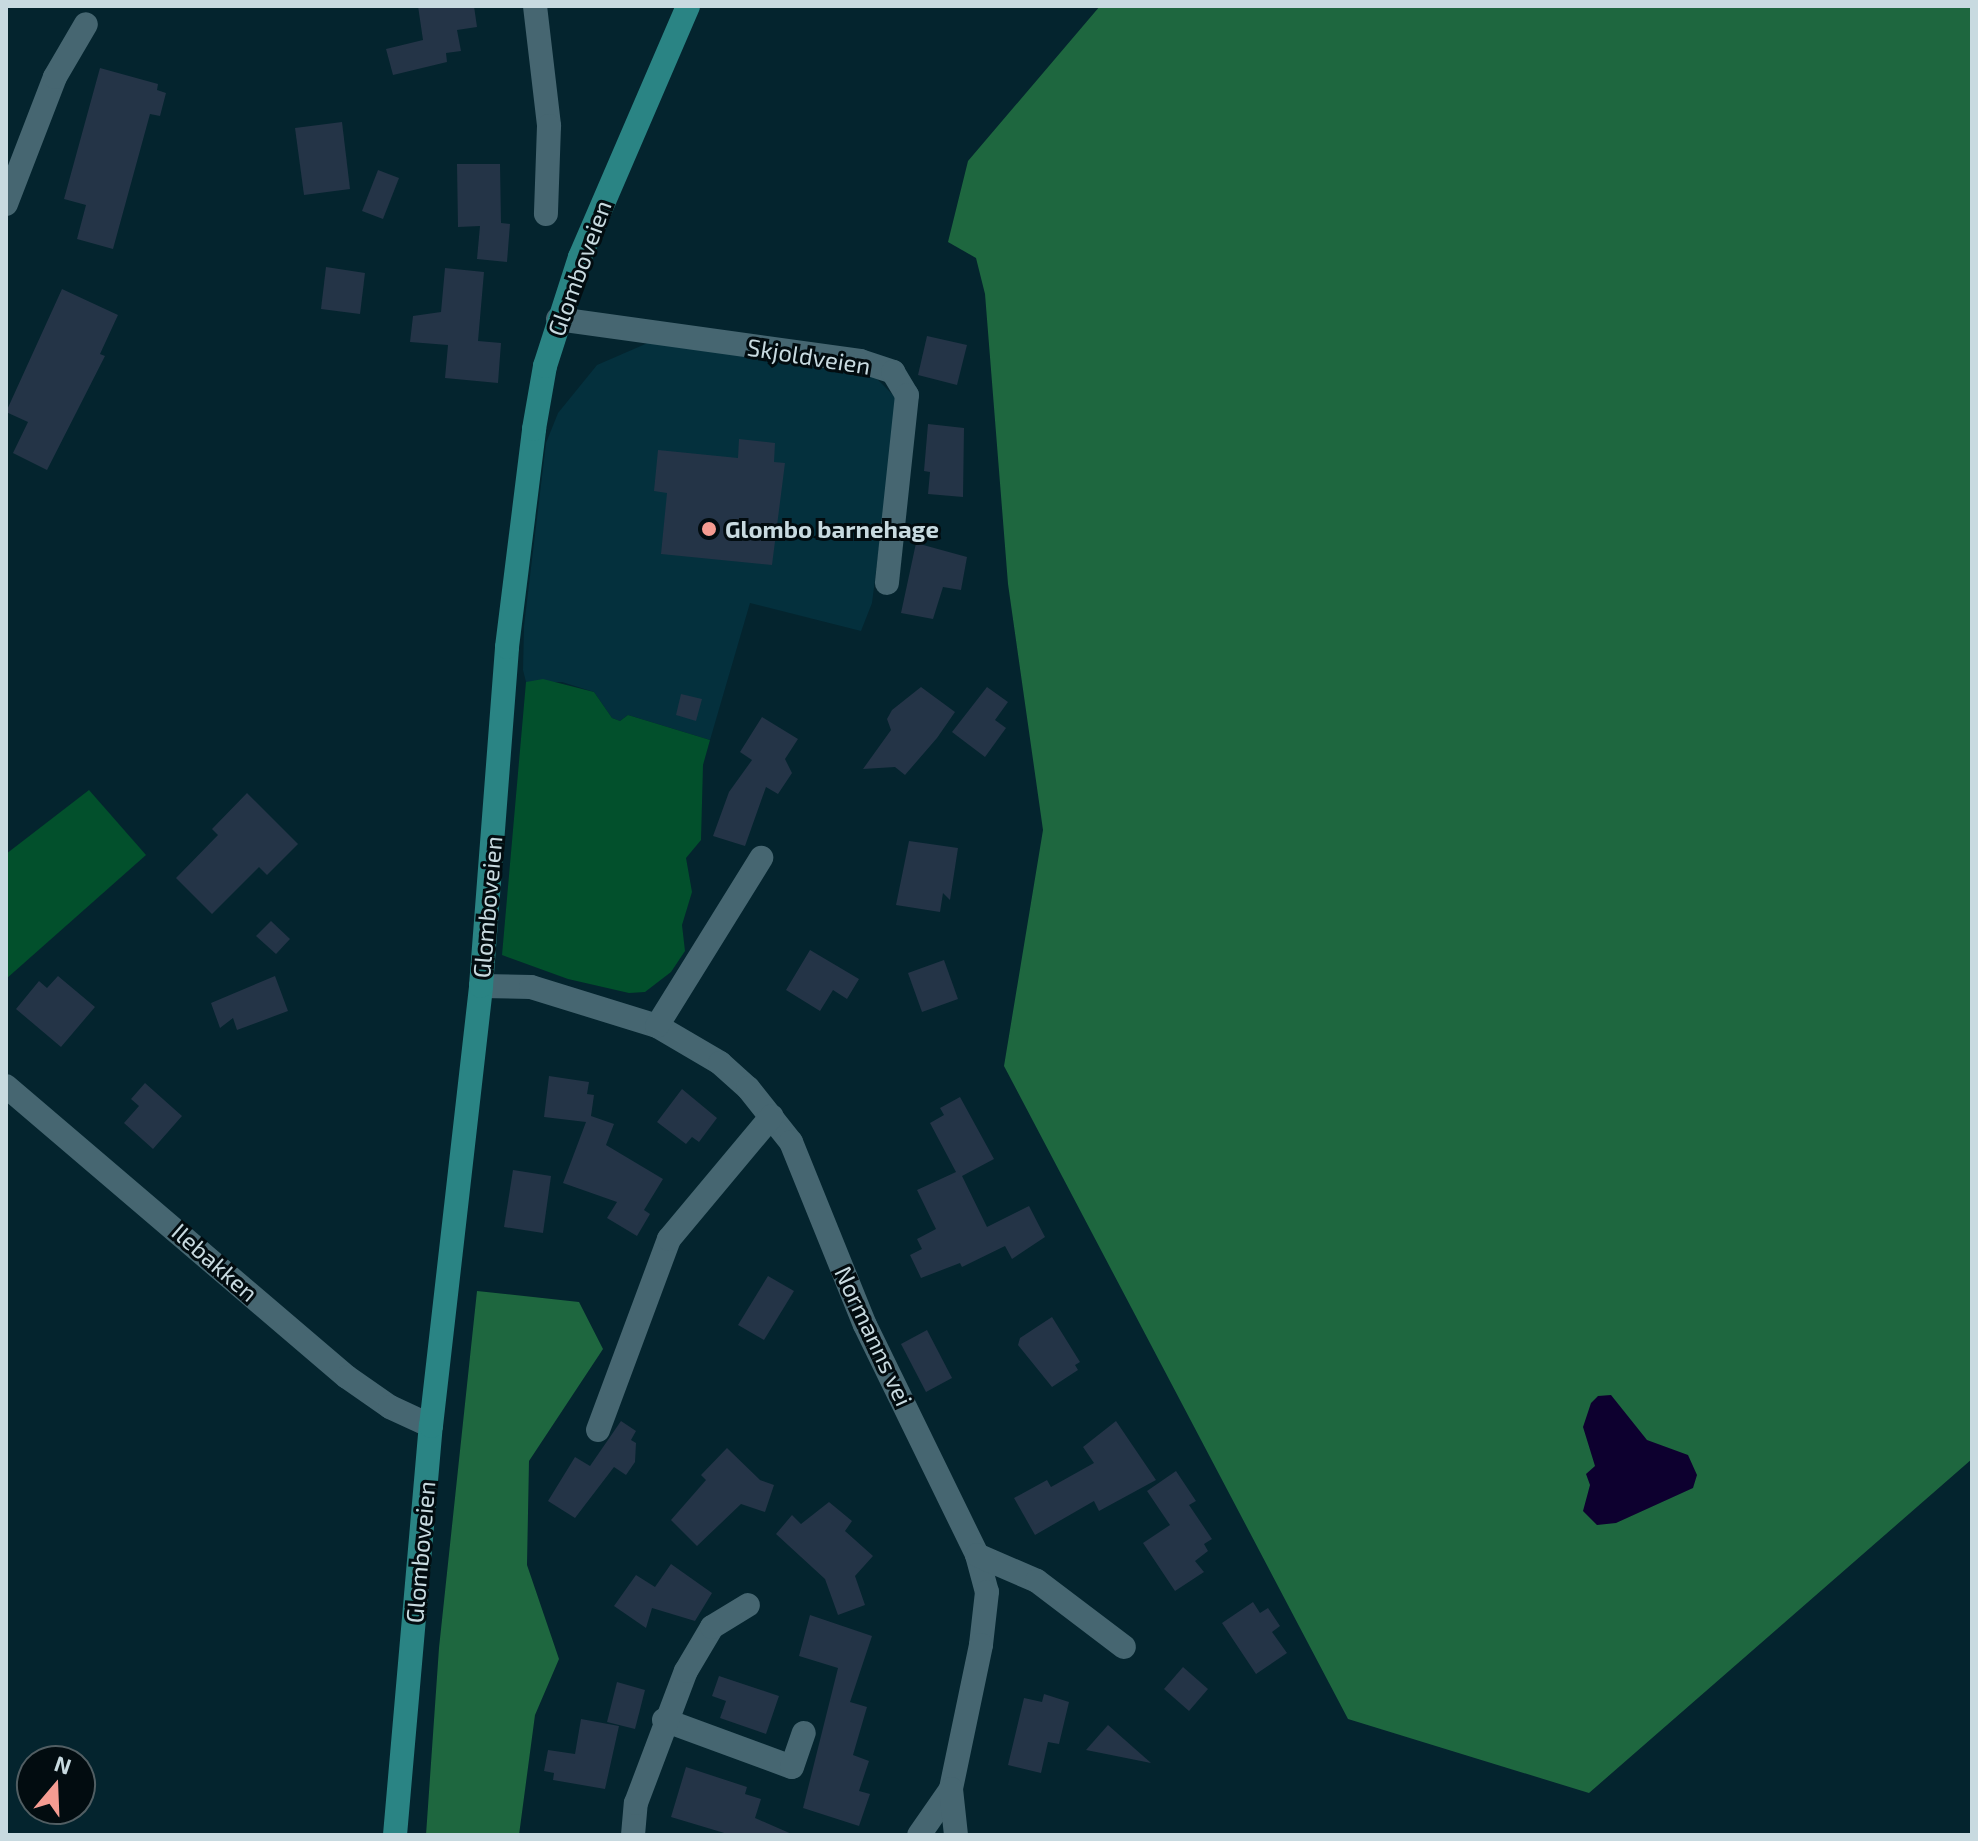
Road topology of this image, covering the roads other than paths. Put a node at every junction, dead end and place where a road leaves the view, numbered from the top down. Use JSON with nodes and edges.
{"nodes":[{"id":1,"x":535,"y":6,"type":"edge"},
{"id":2,"x":688,"y":6,"type":"edge"},
{"id":3,"x":86,"y":24,"type":"dead end"},
{"id":4,"x":6,"y":204,"type":"edge"},
{"id":5,"x":546,"y":214,"type":"dead end"},
{"id":6,"x":558,"y":319,"type":"junction"},
{"id":7,"x":887,"y":583,"type":"dead end"},
{"id":8,"x":761,"y":858,"type":"dead end"},
{"id":9,"x":481,"y":986,"type":"junction"},
{"id":10,"x":657,"y":1026,"type":"junction"},
{"id":11,"x":6,"y":1086,"type":"edge"},
{"id":12,"x":772,"y":1116,"type":"junction"},
{"id":13,"x":431,"y":1426,"type":"junction"},
{"id":14,"x":598,"y":1430,"type":"dead end"},
{"id":15,"x":977,"y":1555,"type":"junction"},
{"id":16,"x":748,"y":1605,"type":"dead end"},
{"id":17,"x":1124,"y":1647,"type":"dead end"},
{"id":18,"x":664,"y":1720,"type":"junction"},
{"id":19,"x":804,"y":1733,"type":"dead end"},
{"id":20,"x":951,"y":1789,"type":"junction"},
{"id":21,"x":395,"y":1835,"type":"edge"},
{"id":22,"x":633,"y":1835,"type":"edge"},
{"id":23,"x":919,"y":1835,"type":"edge"},
{"id":24,"x":956,"y":1835,"type":"edge"}],
"edges":[{"from":1,"to":5,"type":"street"},
{"from":2,"to":6,"type":"main road","name":"Glomboveien"},
{"from":3,"to":4,"type":"street"},
{"from":6,"to":7,"type":"street","name":"Skjoldveien"},
{"from":6,"to":9,"type":"main road","name":"Glomboveien"},
{"from":8,"to":10,"type":"street"},
{"from":9,"to":10,"type":"street","name":"Normanns vei"},
{"from":9,"to":13,"type":"main road","name":"Glomboveien"},
{"from":10,"to":12,"type":"street","name":"Normanns vei"},
{"from":11,"to":13,"type":"street","name":"Ilebakken"},
{"from":12,"to":14,"type":"street"},
{"from":12,"to":15,"type":"street","name":"Normanns vei"},
{"from":13,"to":21,"type":"main road","name":"Glomboveien"},
{"from":15,"to":17,"type":"street"},
{"from":15,"to":20,"type":"street","name":"Normanns vei"},
{"from":16,"to":18,"type":"street"},
{"from":18,"to":19,"type":"street"},
{"from":18,"to":22,"type":"street"},
{"from":20,"to":23,"type":"street","name":"Normanns vei"},
{"from":20,"to":24,"type":"street","name":"Normanns vei"}]}
